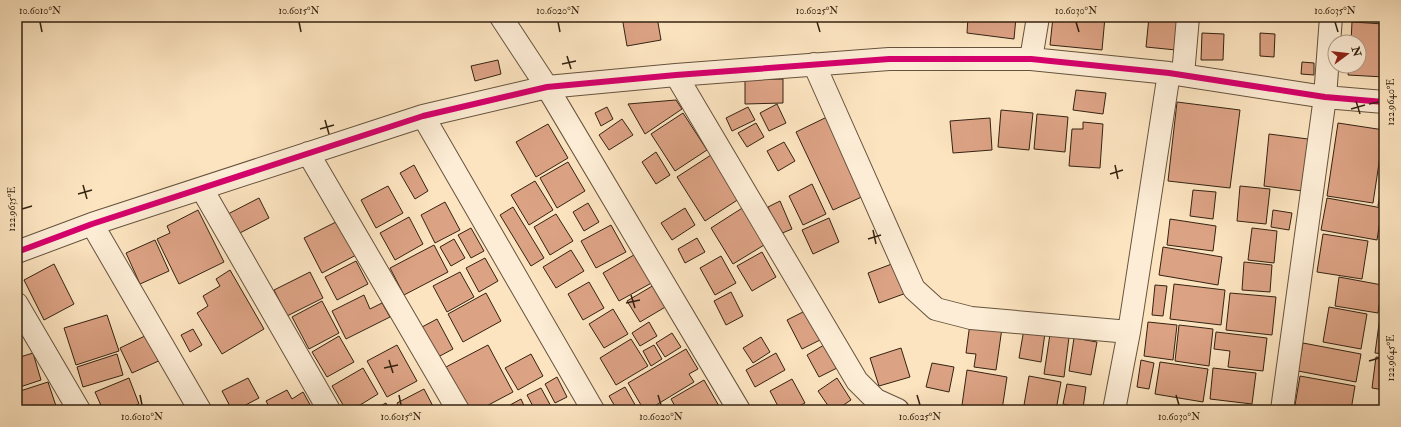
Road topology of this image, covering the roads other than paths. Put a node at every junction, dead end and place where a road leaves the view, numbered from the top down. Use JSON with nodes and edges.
{"nodes":[{"id":1,"x":501,"y":17,"type":"edge"},
{"id":2,"x":1038,"y":17,"type":"edge"},
{"id":3,"x":1188,"y":17,"type":"edge"},
{"id":4,"x":1331,"y":17,"type":"edge"},
{"id":5,"x":1031,"y":58,"type":"junction"},
{"id":6,"x":814,"y":64,"type":"junction"},
{"id":7,"x":1176,"y":74,"type":"junction"},
{"id":8,"x":676,"y":75,"type":"junction"},
{"id":9,"x":547,"y":87,"type":"junction"},
{"id":10,"x":1325,"y":97,"type":"junction"},
{"id":11,"x":1384,"y":102,"type":"edge"},
{"id":12,"x":423,"y":116,"type":"junction"},
{"id":13,"x":308,"y":153,"type":"junction"},
{"id":14,"x":202,"y":189,"type":"junction"},
{"id":15,"x":92,"y":224,"type":"junction"},
{"id":16,"x":17,"y":252,"type":"edge"},
{"id":17,"x":17,"y":304,"type":"edge"},
{"id":18,"x":1129,"y":332,"type":"junction"},
{"id":19,"x":79,"y":410,"type":"edge"},
{"id":20,"x":200,"y":410,"type":"edge"},
{"id":21,"x":329,"y":410,"type":"edge"},
{"id":22,"x":458,"y":410,"type":"edge"},
{"id":23,"x":592,"y":410,"type":"edge"},
{"id":24,"x":739,"y":410,"type":"edge"},
{"id":25,"x":898,"y":410,"type":"edge"},
{"id":26,"x":1114,"y":410,"type":"edge"},
{"id":27,"x":1282,"y":410,"type":"edge"}],
"edges":[{"from":1,"to":9,"type":"street"},
{"from":2,"to":5,"type":"street"},
{"from":3,"to":7,"type":"street"},
{"from":4,"to":10,"type":"street"},
{"from":5,"to":6,"type":"street"},
{"from":5,"to":7,"type":"street"},
{"from":6,"to":8,"type":"street"},
{"from":6,"to":18,"type":"street"},
{"from":7,"to":10,"type":"street"},
{"from":7,"to":18,"type":"street"},
{"from":8,"to":9,"type":"street"},
{"from":8,"to":25,"type":"street"},
{"from":9,"to":12,"type":"street"},
{"from":9,"to":24,"type":"street"},
{"from":10,"to":11,"type":"street"},
{"from":10,"to":27,"type":"street"},
{"from":12,"to":13,"type":"street"},
{"from":12,"to":23,"type":"street"},
{"from":13,"to":14,"type":"street"},
{"from":13,"to":22,"type":"street"},
{"from":14,"to":15,"type":"street"},
{"from":14,"to":21,"type":"street"},
{"from":15,"to":16,"type":"street"},
{"from":15,"to":20,"type":"street"},
{"from":17,"to":19,"type":"street"},
{"from":18,"to":26,"type":"street"}]}
